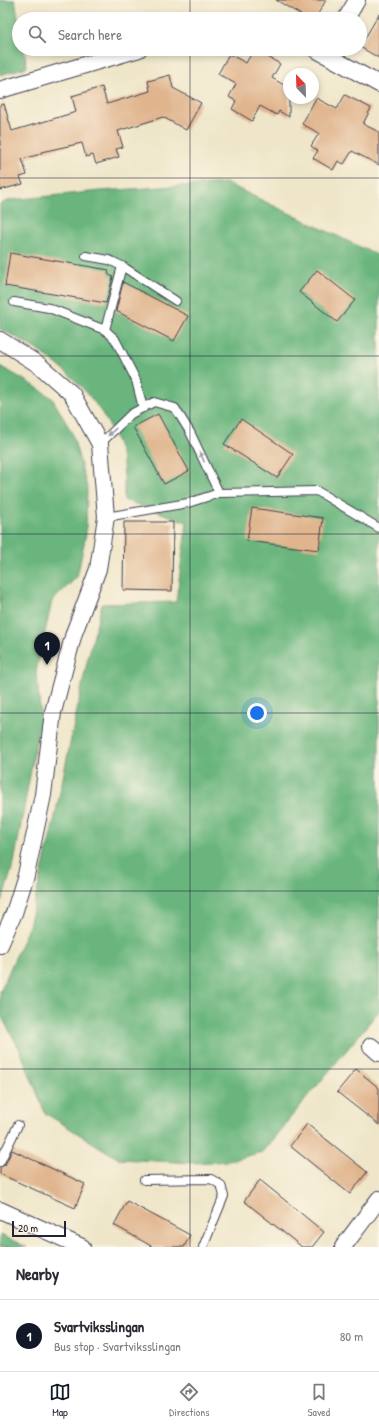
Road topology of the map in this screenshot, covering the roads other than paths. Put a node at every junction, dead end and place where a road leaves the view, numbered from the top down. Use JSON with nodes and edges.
{"nodes":[{"id":1,"x":357,"y":0,"type":"edge"},
{"id":2,"x":350,"y":12,"type":"edge"},
{"id":3,"x":115,"y":56,"type":"edge"},
{"id":4,"x":332,"y":56,"type":"edge"},
{"id":5,"x":379,"y":84,"type":"edge"},
{"id":6,"x":0,"y":90,"type":"edge"},
{"id":7,"x":86,"y":256,"type":"dead end"},
{"id":8,"x":122,"y":266,"type":"junction"},
{"id":9,"x":176,"y":300,"type":"dead end"},
{"id":10,"x":14,"y":302,"type":"dead end"},
{"id":11,"x":105,"y":330,"type":"junction"},
{"id":12,"x":0,"y":340,"type":"edge"},
{"id":13,"x":143,"y":408,"type":"junction"},
{"id":14,"x":100,"y":444,"type":"junction"},
{"id":15,"x":219,"y":493,"type":"junction"},
{"id":16,"x":106,"y":517,"type":"junction"},
{"id":17,"x":379,"y":528,"type":"edge"},
{"id":18,"x":0,"y":945,"type":"edge"},
{"id":19,"x":18,"y":1125,"type":"dead end"},
{"id":20,"x":0,"y":1162,"type":"edge"},
{"id":21,"x":144,"y":1180,"type":"dead end"},
{"id":22,"x":379,"y":1198,"type":"edge"},
{"id":23,"x":0,"y":1210,"type":"edge"},
{"id":24,"x":82,"y":1247,"type":"edge"},
{"id":25,"x":203,"y":1247,"type":"edge"},
{"id":26,"x":343,"y":1247,"type":"edge"}],
"edges":[{"from":1,"to":2,"type":"street"},
{"from":3,"to":6,"type":"street"},
{"from":4,"to":5,"type":"street"},
{"from":7,"to":8,"type":"lane"},
{"from":8,"to":9,"type":"lane"},
{"from":8,"to":11,"type":"lane"},
{"from":10,"to":11,"type":"lane"},
{"from":11,"to":13,"type":"lane"},
{"from":12,"to":14,"type":"street"},
{"from":13,"to":14,"type":"lane","one_way":true},
{"from":15,"to":13,"type":"lane","one_way":true},
{"from":14,"to":16,"type":"street"},
{"from":15,"to":16,"type":"lane"},
{"from":15,"to":17,"type":"lane"},
{"from":16,"to":18,"type":"street"},
{"from":19,"to":20,"type":"lane"},
{"from":21,"to":25,"type":"lane"},
{"from":22,"to":26,"type":"street"},
{"from":23,"to":24,"type":"street"}]}
